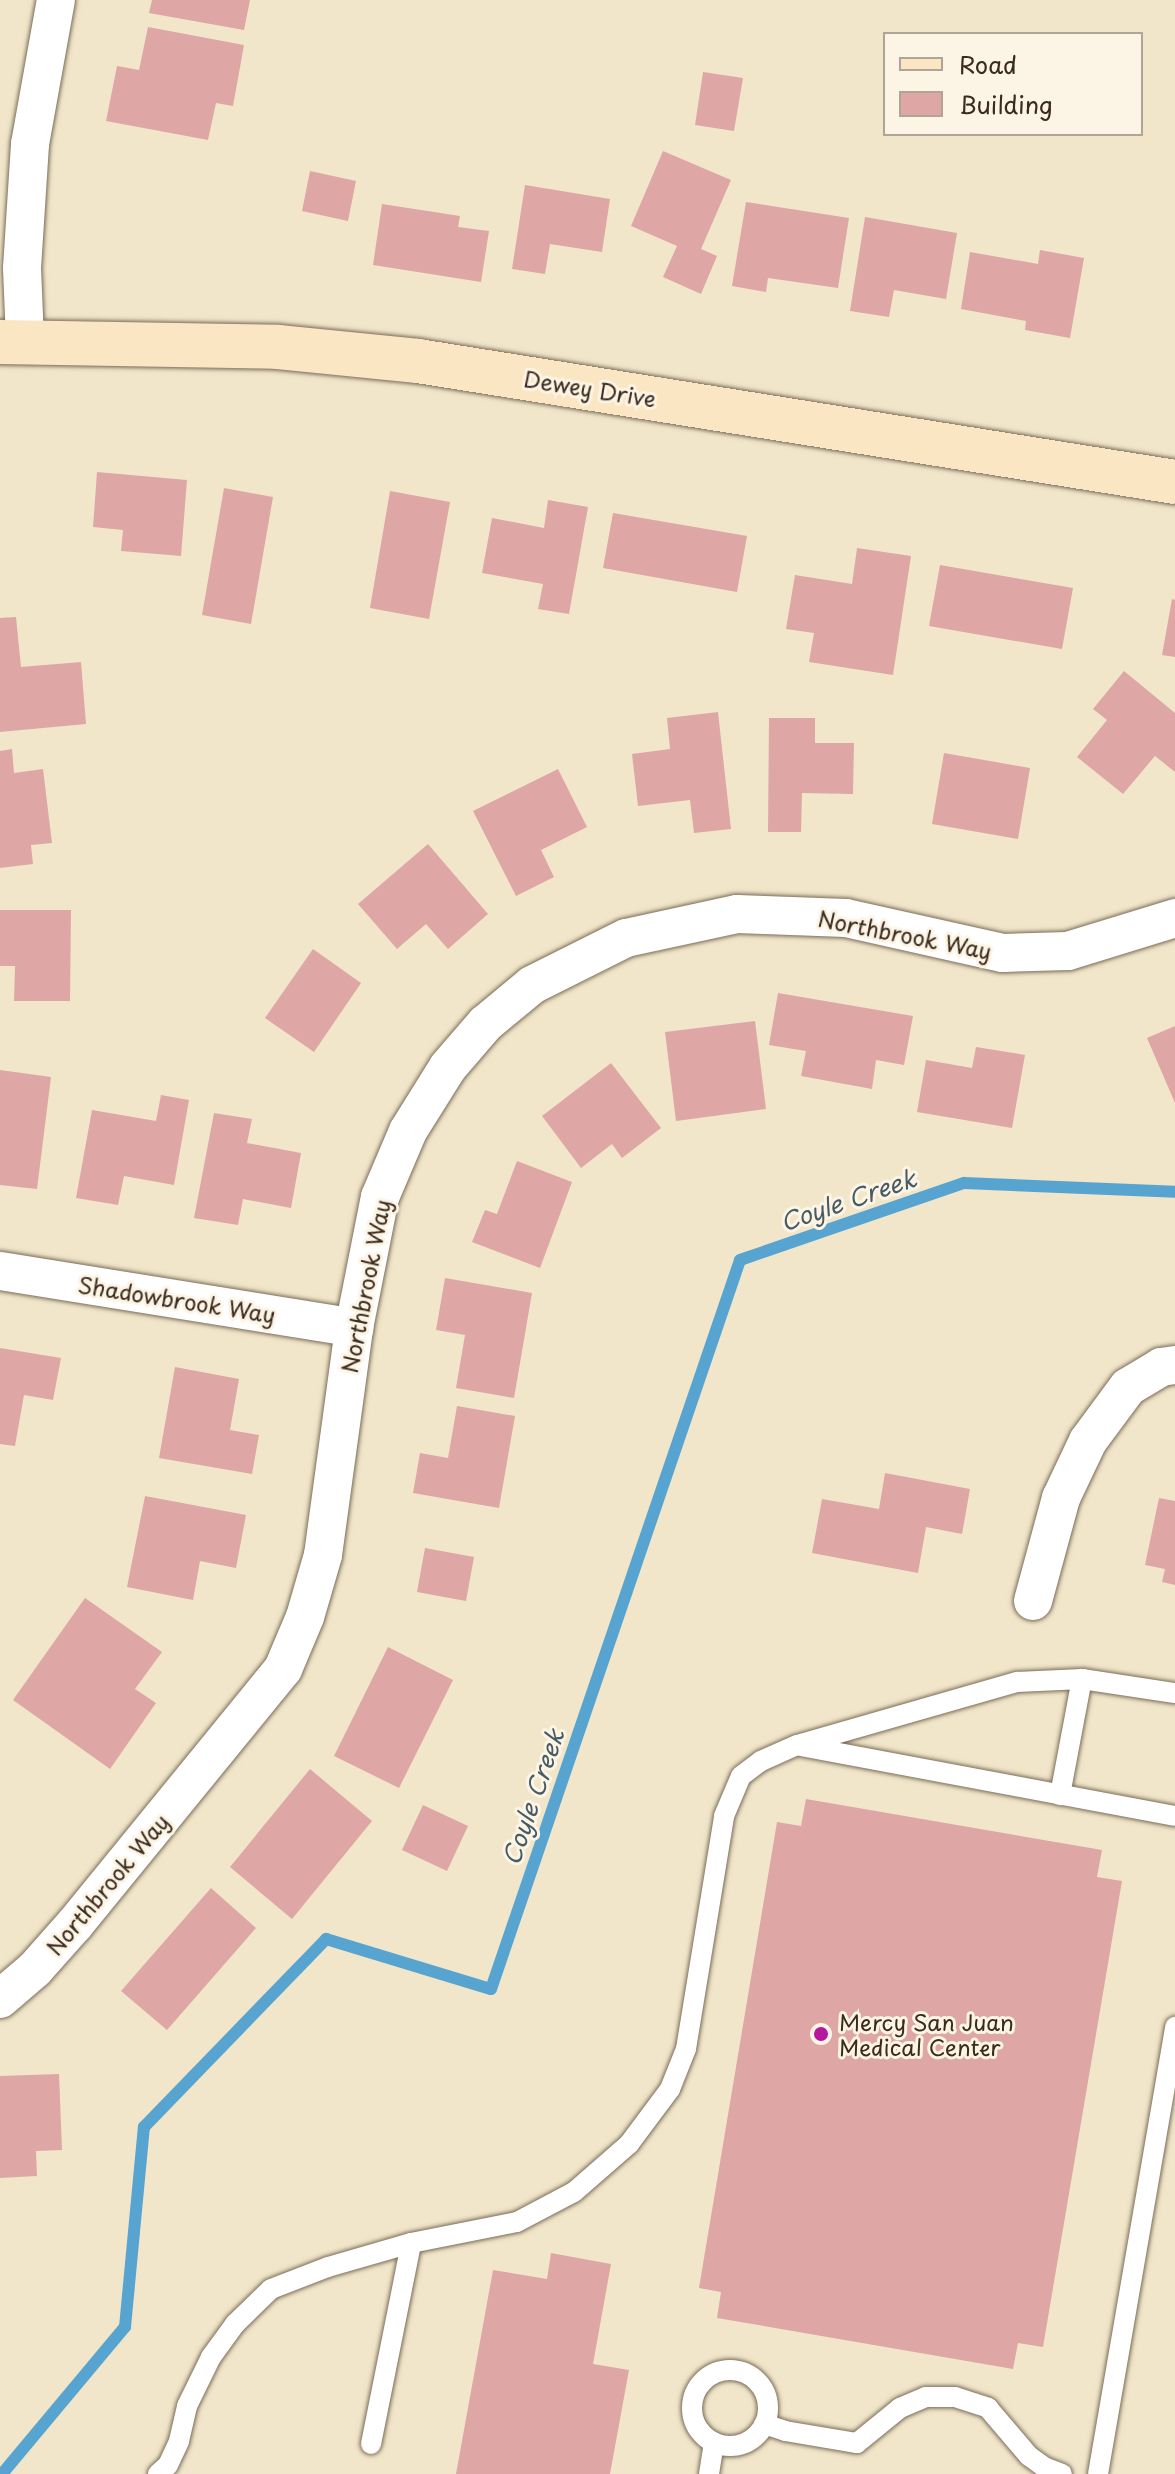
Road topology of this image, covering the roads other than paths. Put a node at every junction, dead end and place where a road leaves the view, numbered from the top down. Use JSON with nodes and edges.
{"nodes":[{"id":1,"x":56,"y":0,"type":"edge"},
{"id":2,"x":12,"y":341,"type":"edge"},
{"id":3,"x":1175,"y":482,"type":"edge"},
{"id":4,"x":1175,"y":918,"type":"edge"},
{"id":5,"x":0,"y":1271,"type":"edge"},
{"id":6,"x":354,"y":1328,"type":"junction"},
{"id":7,"x":1175,"y":1365,"type":"edge"},
{"id":8,"x":1033,"y":1601,"type":"dead end"},
{"id":9,"x":1082,"y":1679,"type":"junction"},
{"id":10,"x":1175,"y":1693,"type":"edge"},
{"id":11,"x":797,"y":1745,"type":"junction"},
{"id":12,"x":1060,"y":1795,"type":"junction"},
{"id":13,"x":1175,"y":1816,"type":"edge"},
{"id":14,"x":0,"y":1999,"type":"edge"},
{"id":15,"x":1175,"y":2027,"type":"edge"},
{"id":16,"x":1168,"y":2104,"type":"edge"},
{"id":17,"x":411,"y":2243,"type":"junction"},
{"id":18,"x":764,"y":2424,"type":"junction"},
{"id":19,"x":714,"y":2442,"type":"junction"},
{"id":20,"x":371,"y":2444,"type":"dead end"},
{"id":21,"x":158,"y":2474,"type":"edge"},
{"id":22,"x":709,"y":2474,"type":"edge"},
{"id":23,"x":1062,"y":2474,"type":"edge"},
{"id":24,"x":1098,"y":2474,"type":"edge"}],
"edges":[{"from":1,"to":2,"type":"street"},
{"from":2,"to":3,"type":"main road","name":"Dewey Drive"},
{"from":4,"to":6,"type":"street","name":"Northbrook Way"},
{"from":5,"to":6,"type":"street","name":"Shadowbrook Way"},
{"from":6,"to":14,"type":"street","name":"Northbrook Way"},
{"from":7,"to":8,"type":"street"},
{"from":9,"to":10,"type":"lane"},
{"from":9,"to":11,"type":"lane"},
{"from":9,"to":12,"type":"lane"},
{"from":11,"to":12,"type":"lane"},
{"from":11,"to":17,"type":"lane"},
{"from":12,"to":13,"type":"lane"},
{"from":15,"to":16,"type":"lane"},
{"from":16,"to":24,"type":"lane"},
{"from":17,"to":20,"type":"lane"},
{"from":17,"to":21,"type":"lane"},
{"from":18,"to":19,"type":"lane"},
{"from":18,"to":19,"type":"lane"},
{"from":18,"to":23,"type":"lane"},
{"from":19,"to":22,"type":"lane"}]}
